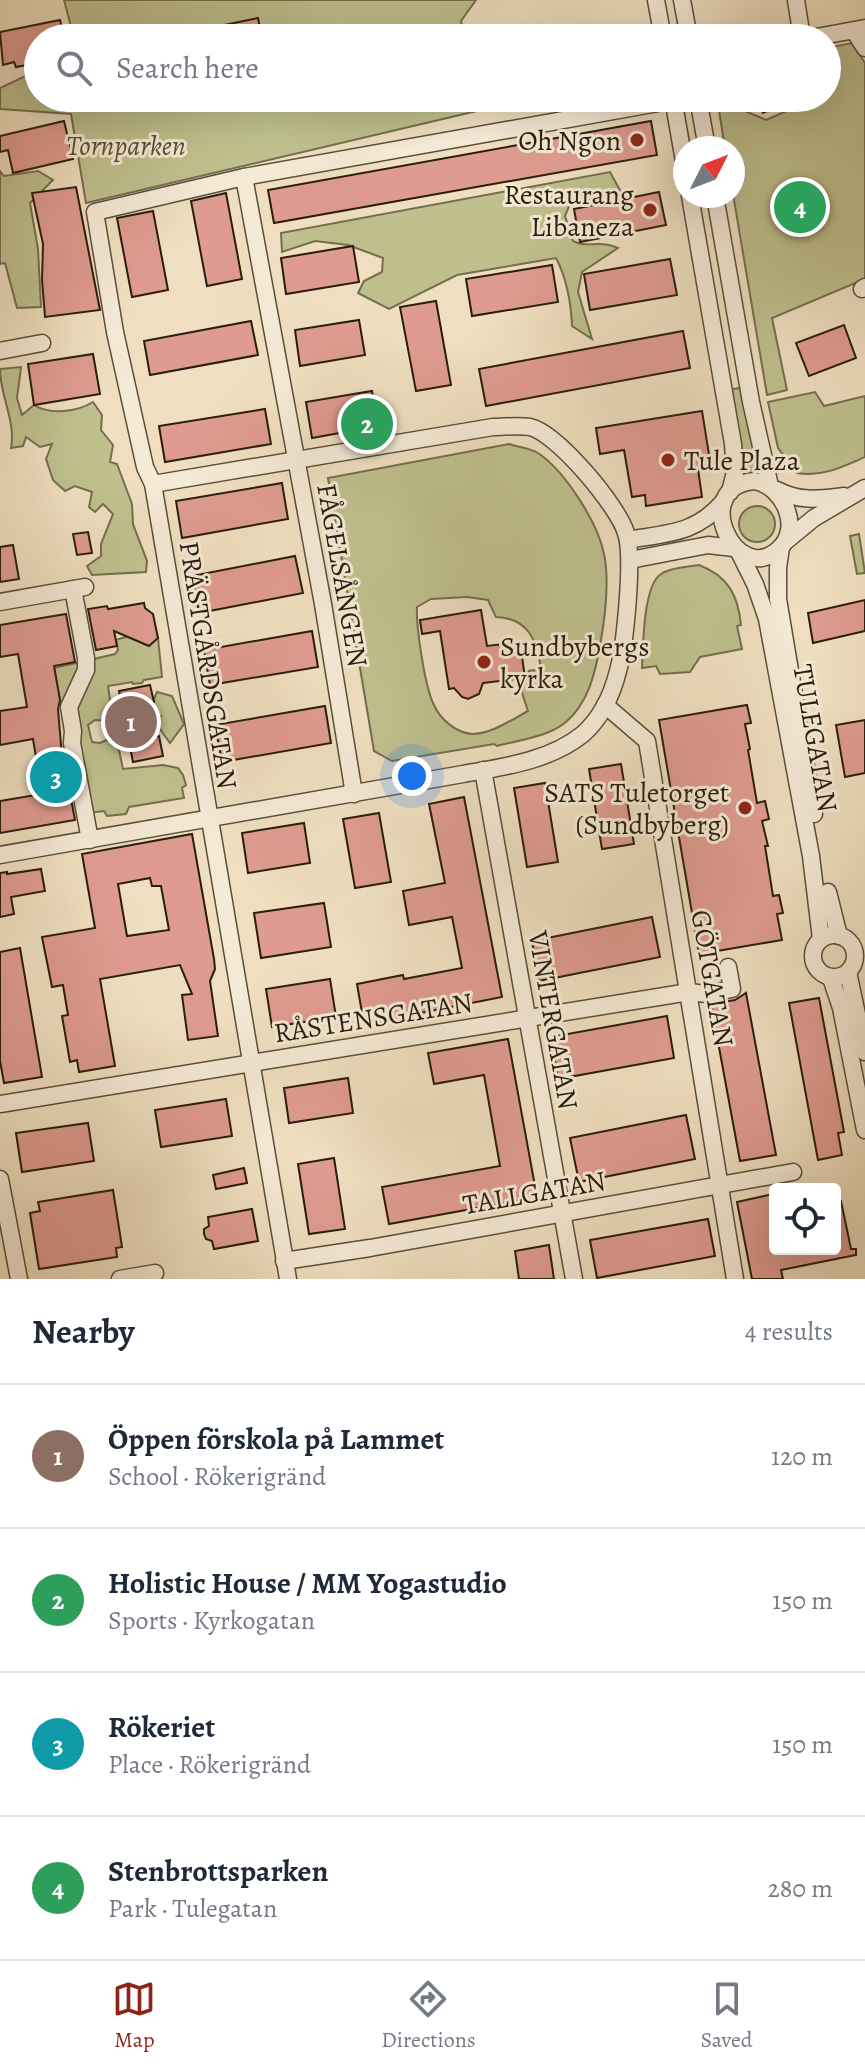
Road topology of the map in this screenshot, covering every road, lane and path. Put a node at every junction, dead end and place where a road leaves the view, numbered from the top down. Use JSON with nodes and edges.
{"nodes":[{"id":1,"x":656,"y":0,"type":"edge"},
{"id":2,"x":682,"y":0,"type":"edge"},
{"id":3,"x":796,"y":0,"type":"edge"},
{"id":4,"x":660,"y":24,"type":"edge"},
{"id":5,"x":686,"y":24,"type":"edge"},
{"id":6,"x":800,"y":24,"type":"edge"},
{"id":7,"x":859,"y":29,"type":"edge"},
{"id":8,"x":865,"y":48,"type":"edge"},
{"id":9,"x":606,"y":112,"type":"edge"},
{"id":10,"x":679,"y":112,"type":"edge"},
{"id":11,"x":701,"y":112,"type":"edge"},
{"id":12,"x":682,"y":136,"type":"edge"},
{"id":13,"x":705,"y":136,"type":"edge"},
{"id":14,"x":244,"y":177,"type":"junction"},
{"id":15,"x":692,"y":208,"type":"edge"},
{"id":16,"x":717,"y":208,"type":"edge"},
{"id":17,"x":42,"y":343,"type":"dead end"},
{"id":18,"x":0,"y":351,"type":"edge"},
{"id":19,"x":296,"y":459,"type":"junction"},
{"id":20,"x":153,"y":484,"type":"junction"},
{"id":21,"x":773,"y":487,"type":"junction"},
{"id":22,"x":857,"y":492,"type":"edge"},
{"id":23,"x":727,"y":496,"type":"junction"},
{"id":24,"x":628,"y":540,"type":"junction"},
{"id":25,"x":784,"y":544,"type":"junction"},
{"id":26,"x":737,"y":550,"type":"junction"},
{"id":27,"x":630,"y":560,"type":"junction"},
{"id":28,"x":0,"y":602,"type":"edge"},
{"id":29,"x":605,"y":705,"type":"junction"},
{"id":30,"x":483,"y":770,"type":"junction"},
{"id":31,"x":354,"y":794,"type":"junction"},
{"id":32,"x":808,"y":811,"type":"junction"},
{"id":33,"x":208,"y":820,"type":"junction"},
{"id":34,"x":90,"y":840,"type":"junction"},
{"id":35,"x":0,"y":855,"type":"edge"},
{"id":36,"x":816,"y":855,"type":"junction"},
{"id":37,"x":839,"y":936,"type":"junction"},
{"id":38,"x":821,"y":939,"type":"junction"},
{"id":39,"x":860,"y":952,"type":"edge"},
{"id":40,"x":728,"y":967,"type":"dead end"},
{"id":41,"x":848,"y":972,"type":"junction"},
{"id":42,"x":831,"y":978,"type":"junction"},
{"id":43,"x":689,"y":992,"type":"junction"},
{"id":44,"x":528,"y":1017,"type":"junction"},
{"id":45,"x":865,"y":1052,"type":"edge"},
{"id":46,"x":250,"y":1064,"type":"junction"},
{"id":47,"x":0,"y":1104,"type":"edge"},
{"id":48,"x":865,"y":1130,"type":"edge"},
{"id":49,"x":793,"y":1172,"type":"dead end"},
{"id":50,"x":0,"y":1179,"type":"edge"},
{"id":51,"x":721,"y":1185,"type":"junction"},
{"id":52,"x":563,"y":1212,"type":"junction"},
{"id":53,"x":284,"y":1261,"type":"junction"},
{"id":54,"x":155,"y":1273,"type":"dead end"},
{"id":55,"x":19,"y":1279,"type":"edge"},
{"id":56,"x":120,"y":1279,"type":"edge"},
{"id":57,"x":288,"y":1279,"type":"edge"},
{"id":58,"x":574,"y":1279,"type":"edge"},
{"id":59,"x":735,"y":1279,"type":"edge"}],
"edges":[{"from":1,"to":4,"type":"street"},
{"from":2,"to":5,"type":"street"},
{"from":3,"to":6,"type":"street"},
{"from":7,"to":8,"type":"street"},
{"from":9,"to":14,"type":"street","name":"PRÄSTGÅRDSGATAN"},
{"from":10,"to":12,"type":"street"},
{"from":11,"to":13,"type":"street"},
{"from":14,"to":19,"type":"street","name":"FÅGELSÅNGEN"},
{"from":14,"to":20,"type":"street","name":"PRÄSTGÅRDSGATAN"},
{"from":15,"to":23,"type":"street"},
{"from":16,"to":21,"type":"street"},
{"from":17,"to":18,"type":"street"},
{"from":19,"to":20,"type":"street"},
{"from":19,"to":24,"type":"street"},
{"from":19,"to":31,"type":"street","name":"FÅGELSÅNGEN"},
{"from":20,"to":33,"type":"street","name":"PRÄSTGÅRDSGATAN"},
{"from":21,"to":22,"type":"street"},
{"from":21,"to":23,"type":"street"},
{"from":21,"to":25,"type":"street"},
{"from":22,"to":25,"type":"street"},
{"from":23,"to":24,"type":"street"},
{"from":23,"to":26,"type":"street"},
{"from":24,"to":27,"type":"street"},
{"from":25,"to":26,"type":"street"},
{"from":25,"to":32,"type":"street","name":"TULEGATAN"},
{"from":26,"to":27,"type":"street"},
{"from":26,"to":32,"type":"street","name":"TULEGATAN"},
{"from":27,"to":29,"type":"street"},
{"from":28,"to":34,"type":"street"},
{"from":29,"to":30,"type":"street"},
{"from":29,"to":43,"type":"street","name":"GÖTGATAN"},
{"from":30,"to":31,"type":"street"},
{"from":30,"to":44,"type":"street","name":"VINTERGATAN"},
{"from":31,"to":33,"type":"street"},
{"from":32,"to":36,"type":"street","name":"TULEGATAN"},
{"from":33,"to":34,"type":"street"},
{"from":33,"to":46,"type":"street","name":"PRÄSTGÅRDSGATAN"},
{"from":34,"to":35,"type":"street"},
{"from":36,"to":37,"type":"street","name":"TULEGATAN"},
{"from":36,"to":38,"type":"street","name":"TULEGATAN"},
{"from":37,"to":38,"type":"street"},
{"from":37,"to":39,"type":"street","name":"TULEGATAN"},
{"from":38,"to":42,"type":"street","name":"TULEGATAN"},
{"from":39,"to":41,"type":"street","name":"TULEGATAN"},
{"from":40,"to":43,"type":"street","name":"RÅSTENSGATAN"},
{"from":41,"to":42,"type":"street"},
{"from":41,"to":45,"type":"street"},
{"from":42,"to":48,"type":"street","name":"TULEGATAN"},
{"from":43,"to":44,"type":"street","name":"RÅSTENSGATAN"},
{"from":43,"to":51,"type":"street","name":"GÖTGATAN"},
{"from":44,"to":46,"type":"street","name":"RÅSTENSGATAN"},
{"from":44,"to":52,"type":"street","name":"VINTERGATAN"},
{"from":46,"to":47,"type":"street","name":"RÅSTENSGATAN"},
{"from":46,"to":53,"type":"street","name":"PRÄSTGÅRDSGATAN"},
{"from":49,"to":51,"type":"street","name":"TALLGATAN"},
{"from":50,"to":55,"type":"street"},
{"from":51,"to":52,"type":"street","name":"TALLGATAN"},
{"from":51,"to":59,"type":"street","name":"GÖTGATAN"},
{"from":52,"to":53,"type":"street","name":"TALLGATAN"},
{"from":52,"to":58,"type":"street","name":"VINTERGATAN"},
{"from":53,"to":57,"type":"street","name":"PRÄSTGÅRDSGATAN"},
{"from":54,"to":56,"type":"street"}]}
